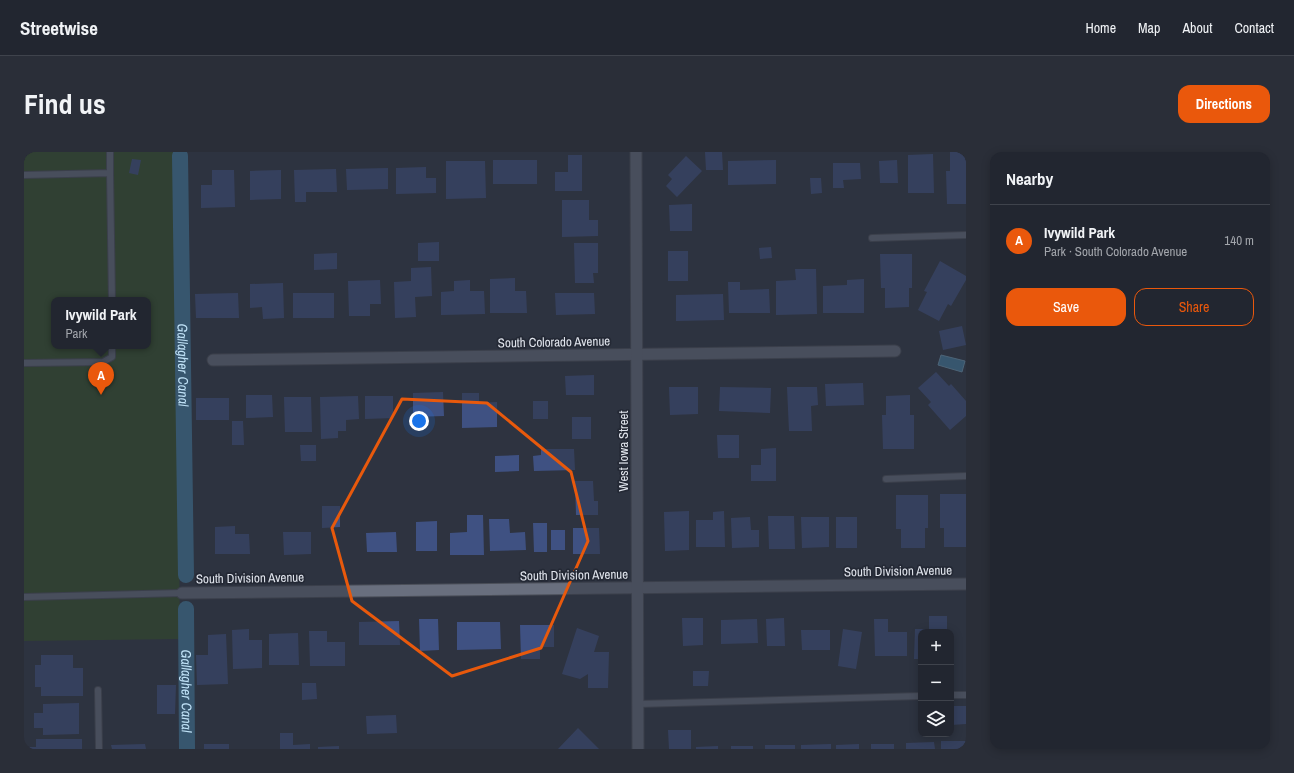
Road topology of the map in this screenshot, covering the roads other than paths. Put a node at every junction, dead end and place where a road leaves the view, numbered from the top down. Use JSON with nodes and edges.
{"nodes":[{"id":1,"x":110,"y":152,"type":"edge"},
{"id":2,"x":636,"y":152,"type":"edge"},
{"id":3,"x":110,"y":173,"type":"junction"},
{"id":4,"x":24,"y":175,"type":"edge"},
{"id":5,"x":966,"y":235,"type":"edge"},
{"id":6,"x":872,"y":238,"type":"dead end"},
{"id":7,"x":112,"y":297,"type":"edge"},
{"id":8,"x":112,"y":349,"type":"edge"},
{"id":9,"x":895,"y":351,"type":"dead end"},
{"id":10,"x":637,"y":355,"type":"junction"},
{"id":11,"x":213,"y":360,"type":"dead end"},
{"id":12,"x":24,"y":363,"type":"edge"},
{"id":13,"x":966,"y":476,"type":"edge"},
{"id":14,"x":886,"y":480,"type":"dead end"},
{"id":15,"x":966,"y":584,"type":"edge"},
{"id":16,"x":638,"y":588,"type":"junction"},
{"id":17,"x":182,"y":593,"type":"joint"},
{"id":18,"x":24,"y":596,"type":"edge"},
{"id":19,"x":98,"y":690,"type":"dead end"},
{"id":20,"x":966,"y":695,"type":"edge"},
{"id":21,"x":918,"y":696,"type":"edge"},
{"id":22,"x":954,"y":696,"type":"edge"},
{"id":23,"x":638,"y":704,"type":"junction"},
{"id":24,"x":99,"y":749,"type":"edge"},
{"id":25,"x":638,"y":749,"type":"edge"}],
"edges":[{"from":1,"to":3,"type":"lane"},
{"from":2,"to":10,"type":"street","name":"West Iowa Street"},
{"from":3,"to":4,"type":"lane"},
{"from":3,"to":7,"type":"lane"},
{"from":5,"to":6,"type":"lane"},
{"from":8,"to":12,"type":"lane"},
{"from":9,"to":10,"type":"street","name":"South Colorado Avenue"},
{"from":10,"to":11,"type":"street","name":"South Colorado Avenue"},
{"from":10,"to":16,"type":"street","name":"West Iowa Street"},
{"from":13,"to":14,"type":"lane"},
{"from":15,"to":16,"type":"street","name":"South Division Avenue"},
{"from":16,"to":17,"type":"street","name":"South Division Avenue"},
{"from":16,"to":23,"type":"street","name":"West Iowa Street"},
{"from":17,"to":18,"type":"lane"},
{"from":19,"to":24,"type":"lane"},
{"from":20,"to":22,"type":"lane"},
{"from":21,"to":23,"type":"lane"},
{"from":23,"to":25,"type":"street","name":"West Iowa Street"}]}
